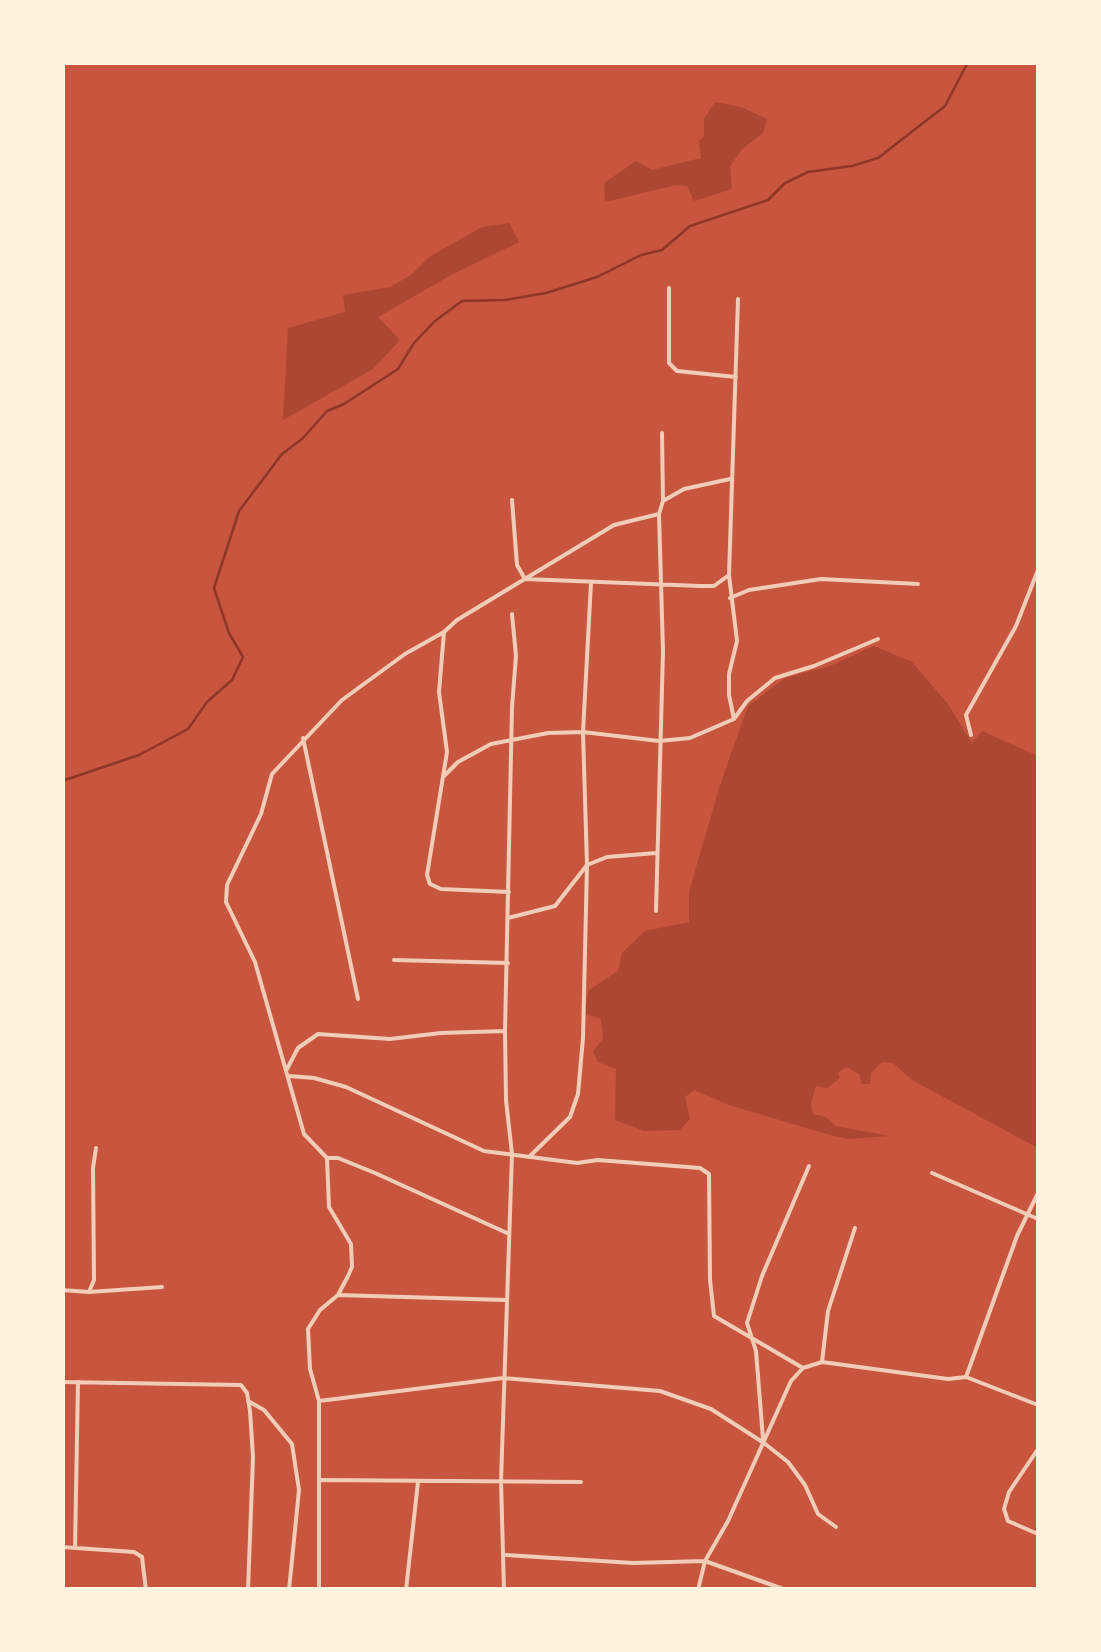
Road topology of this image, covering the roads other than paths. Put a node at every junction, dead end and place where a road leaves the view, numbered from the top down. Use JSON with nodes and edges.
{"nodes":[{"id":1,"x":669,"y":288,"type":"dead end"},
{"id":2,"x":738,"y":299,"type":"dead end"},
{"id":3,"x":736,"y":377,"type":"junction"},
{"id":4,"x":662,"y":433,"type":"dead end"},
{"id":5,"x":730,"y":479,"type":"junction"},
{"id":6,"x":512,"y":500,"type":"dead end"},
{"id":7,"x":662,"y":500,"type":"junction"},
{"id":8,"x":660,"y":514,"type":"junction"},
{"id":9,"x":1038,"y":570,"type":"edge"},
{"id":10,"x":729,"y":575,"type":"junction"},
{"id":11,"x":525,"y":580,"type":"junction"},
{"id":12,"x":591,"y":583,"type":"junction"},
{"id":13,"x":661,"y":584,"type":"junction"},
{"id":14,"x":918,"y":584,"type":"dead end"},
{"id":15,"x":730,"y":598,"type":"junction"},
{"id":16,"x":512,"y":614,"type":"dead end"},
{"id":17,"x":444,"y":632,"type":"junction"},
{"id":18,"x":878,"y":639,"type":"dead end"},
{"id":19,"x":734,"y":719,"type":"junction"},
{"id":20,"x":583,"y":732,"type":"junction"},
{"id":21,"x":971,"y":735,"type":"dead end"},
{"id":22,"x":303,"y":738,"type":"junction"},
{"id":23,"x":511,"y":739,"type":"junction"},
{"id":24,"x":658,"y":741,"type":"junction"},
{"id":25,"x":444,"y":776,"type":"junction"},
{"id":26,"x":656,"y":853,"type":"junction"},
{"id":27,"x":587,"y":865,"type":"junction"},
{"id":28,"x":509,"y":892,"type":"junction"},
{"id":29,"x":656,"y":911,"type":"dead end"},
{"id":30,"x":508,"y":918,"type":"junction"},
{"id":31,"x":394,"y":960,"type":"dead end"},
{"id":32,"x":508,"y":963,"type":"junction"},
{"id":33,"x":358,"y":998,"type":"dead end"},
{"id":34,"x":504,"y":1032,"type":"junction"},
{"id":35,"x":288,"y":1073,"type":"junction"},
{"id":36,"x":96,"y":1148,"type":"dead end"},
{"id":37,"x":512,"y":1154,"type":"junction"},
{"id":38,"x":529,"y":1157,"type":"junction"},
{"id":39,"x":327,"y":1158,"type":"junction"},
{"id":40,"x":809,"y":1166,"type":"dead end"},
{"id":41,"x":932,"y":1173,"type":"dead end"},
{"id":42,"x":1038,"y":1193,"type":"edge"},
{"id":43,"x":1029,"y":1214,"type":"junction"},
{"id":44,"x":1038,"y":1219,"type":"edge"},
{"id":45,"x":855,"y":1228,"type":"dead end"},
{"id":46,"x":506,"y":1233,"type":"junction"},
{"id":47,"x":162,"y":1287,"type":"dead end"},
{"id":48,"x":62,"y":1290,"type":"edge"},
{"id":49,"x":89,"y":1292,"type":"junction"},
{"id":50,"x":338,"y":1295,"type":"junction"},
{"id":51,"x":506,"y":1300,"type":"junction"},
{"id":52,"x":750,"y":1336,"type":"junction"},
{"id":53,"x":822,"y":1362,"type":"junction"},
{"id":54,"x":802,"y":1368,"type":"junction"},
{"id":55,"x":503,"y":1378,"type":"junction"},
{"id":56,"x":966,"y":1378,"type":"junction"},
{"id":57,"x":62,"y":1382,"type":"edge"},
{"id":58,"x":78,"y":1382,"type":"junction"},
{"id":59,"x":248,"y":1401,"type":"junction"},
{"id":60,"x":319,"y":1401,"type":"junction"},
{"id":61,"x":1038,"y":1405,"type":"edge"},
{"id":62,"x":764,"y":1444,"type":"junction"},
{"id":63,"x":1038,"y":1450,"type":"edge"},
{"id":64,"x":320,"y":1480,"type":"junction"},
{"id":65,"x":500,"y":1481,"type":"junction"},
{"id":66,"x":418,"y":1482,"type":"junction"},
{"id":67,"x":581,"y":1482,"type":"dead end"},
{"id":68,"x":836,"y":1527,"type":"dead end"},
{"id":69,"x":1038,"y":1534,"type":"edge"},
{"id":70,"x":62,"y":1547,"type":"edge"},
{"id":71,"x":75,"y":1548,"type":"junction"},
{"id":72,"x":504,"y":1555,"type":"junction"},
{"id":73,"x":705,"y":1561,"type":"junction"},
{"id":74,"x":146,"y":1590,"type":"edge"},
{"id":75,"x":248,"y":1590,"type":"edge"},
{"id":76,"x":289,"y":1590,"type":"edge"},
{"id":77,"x":319,"y":1590,"type":"edge"},
{"id":78,"x":406,"y":1590,"type":"edge"},
{"id":79,"x":504,"y":1590,"type":"edge"},
{"id":80,"x":698,"y":1590,"type":"edge"},
{"id":81,"x":786,"y":1590,"type":"edge"}],
"edges":[{"from":1,"to":3,"type":"street"},
{"from":2,"to":3,"type":"street"},
{"from":3,"to":5,"type":"street"},
{"from":4,"to":7,"type":"street"},
{"from":5,"to":7,"type":"street"},
{"from":5,"to":10,"type":"street"},
{"from":6,"to":11,"type":"street"},
{"from":7,"to":8,"type":"street"},
{"from":8,"to":11,"type":"street"},
{"from":8,"to":13,"type":"street"},
{"from":9,"to":21,"type":"street"},
{"from":10,"to":13,"type":"street"},
{"from":10,"to":15,"type":"street"},
{"from":11,"to":12,"type":"street"},
{"from":11,"to":17,"type":"street"},
{"from":12,"to":13,"type":"street"},
{"from":12,"to":20,"type":"street"},
{"from":13,"to":24,"type":"street"},
{"from":14,"to":15,"type":"street"},
{"from":15,"to":19,"type":"street"},
{"from":16,"to":23,"type":"street"},
{"from":17,"to":22,"type":"street"},
{"from":17,"to":25,"type":"street"},
{"from":18,"to":19,"type":"street"},
{"from":19,"to":24,"type":"street"},
{"from":20,"to":23,"type":"street"},
{"from":20,"to":24,"type":"street"},
{"from":20,"to":27,"type":"street"},
{"from":22,"to":33,"type":"street"},
{"from":22,"to":35,"type":"street"},
{"from":23,"to":25,"type":"street"},
{"from":23,"to":28,"type":"street"},
{"from":24,"to":26,"type":"street"},
{"from":25,"to":28,"type":"street"},
{"from":26,"to":27,"type":"street"},
{"from":26,"to":29,"type":"street"},
{"from":27,"to":30,"type":"street"},
{"from":27,"to":38,"type":"street"},
{"from":28,"to":30,"type":"street"},
{"from":30,"to":32,"type":"street"},
{"from":31,"to":32,"type":"street"},
{"from":32,"to":34,"type":"street"},
{"from":34,"to":35,"type":"street"},
{"from":34,"to":37,"type":"street"},
{"from":35,"to":37,"type":"street"},
{"from":35,"to":39,"type":"street"},
{"from":36,"to":49,"type":"street"},
{"from":37,"to":38,"type":"street"},
{"from":37,"to":46,"type":"street"},
{"from":38,"to":52,"type":"street"},
{"from":39,"to":46,"type":"street"},
{"from":39,"to":50,"type":"street"},
{"from":40,"to":52,"type":"street"},
{"from":41,"to":43,"type":"street"},
{"from":42,"to":43,"type":"street"},
{"from":43,"to":44,"type":"street"},
{"from":43,"to":56,"type":"street"},
{"from":45,"to":53,"type":"street"},
{"from":46,"to":51,"type":"street"},
{"from":47,"to":49,"type":"street"},
{"from":48,"to":49,"type":"street"},
{"from":50,"to":51,"type":"street"},
{"from":50,"to":60,"type":"street"},
{"from":51,"to":55,"type":"street"},
{"from":52,"to":54,"type":"street"},
{"from":52,"to":62,"type":"street"},
{"from":53,"to":54,"type":"street"},
{"from":53,"to":56,"type":"street"},
{"from":54,"to":62,"type":"street"},
{"from":55,"to":60,"type":"street"},
{"from":55,"to":62,"type":"street"},
{"from":55,"to":65,"type":"street"},
{"from":56,"to":61,"type":"street"},
{"from":57,"to":58,"type":"street"},
{"from":58,"to":59,"type":"street"},
{"from":58,"to":71,"type":"street"},
{"from":59,"to":75,"type":"street"},
{"from":59,"to":76,"type":"street"},
{"from":60,"to":64,"type":"street"},
{"from":62,"to":68,"type":"street"},
{"from":62,"to":73,"type":"street"},
{"from":63,"to":69,"type":"street"},
{"from":64,"to":66,"type":"street"},
{"from":64,"to":77,"type":"street"},
{"from":65,"to":66,"type":"street"},
{"from":65,"to":67,"type":"street"},
{"from":65,"to":72,"type":"street"},
{"from":66,"to":78,"type":"street"},
{"from":70,"to":71,"type":"street"},
{"from":71,"to":74,"type":"street"},
{"from":72,"to":73,"type":"street"},
{"from":72,"to":79,"type":"street"},
{"from":73,"to":80,"type":"street"},
{"from":73,"to":81,"type":"street"}]}
